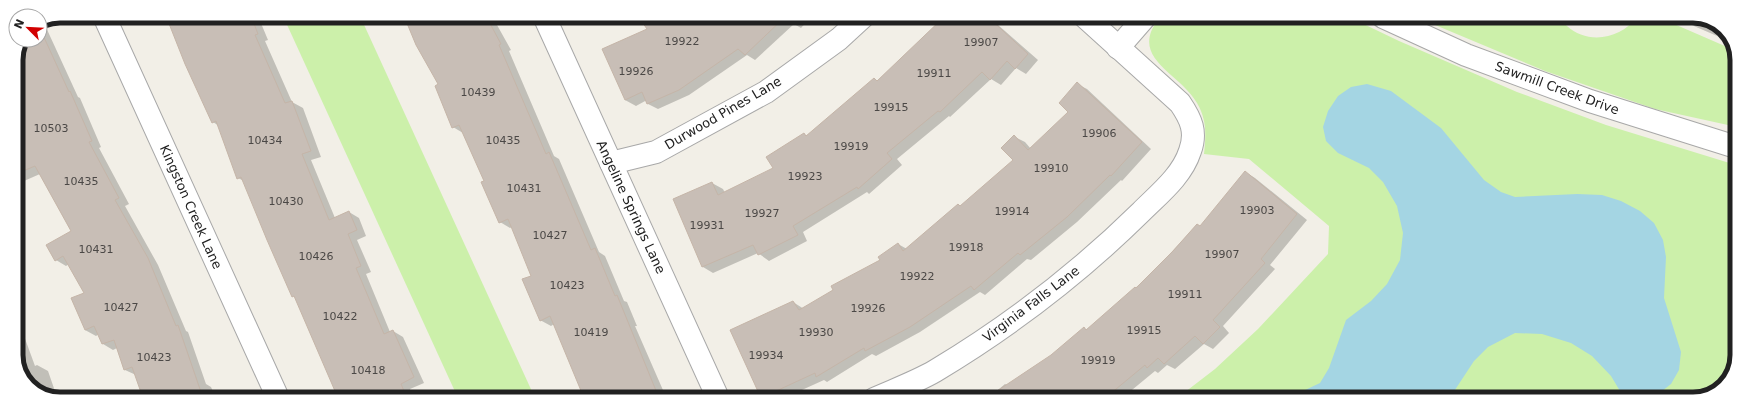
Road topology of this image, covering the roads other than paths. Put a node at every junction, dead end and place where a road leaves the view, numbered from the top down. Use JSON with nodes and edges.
{"nodes":[{"id":1,"x":107,"y":23,"type":"edge"},
{"id":2,"x":547,"y":23,"type":"edge"},
{"id":3,"x":856,"y":23,"type":"edge"},
{"id":4,"x":1091,"y":23,"type":"edge"},
{"id":5,"x":1140,"y":23,"type":"edge"},
{"id":6,"x":1396,"y":23,"type":"edge"},
{"id":7,"x":1118,"y":48,"type":"junction"},
{"id":8,"x":1730,"y":145,"type":"edge"},
{"id":9,"x":611,"y":163,"type":"junction"},
{"id":10,"x":275,"y":392,"type":"edge"},
{"id":11,"x":715,"y":392,"type":"edge"},
{"id":12,"x":890,"y":392,"type":"edge"}],
"edges":[{"from":1,"to":10,"type":"street","name":"Kingston Creek Lane"},
{"from":2,"to":9,"type":"street","name":"Angeline Springs Lane"},
{"from":3,"to":9,"type":"street","name":"Durwood Pines Lane"},
{"from":4,"to":7,"type":"street"},
{"from":5,"to":7,"type":"street"},
{"from":6,"to":8,"type":"street","name":"Sawmill Creek Drive"},
{"from":7,"to":12,"type":"street","name":"Virginia Falls Lane"},
{"from":9,"to":11,"type":"street","name":"Angeline Springs Lane"}]}
